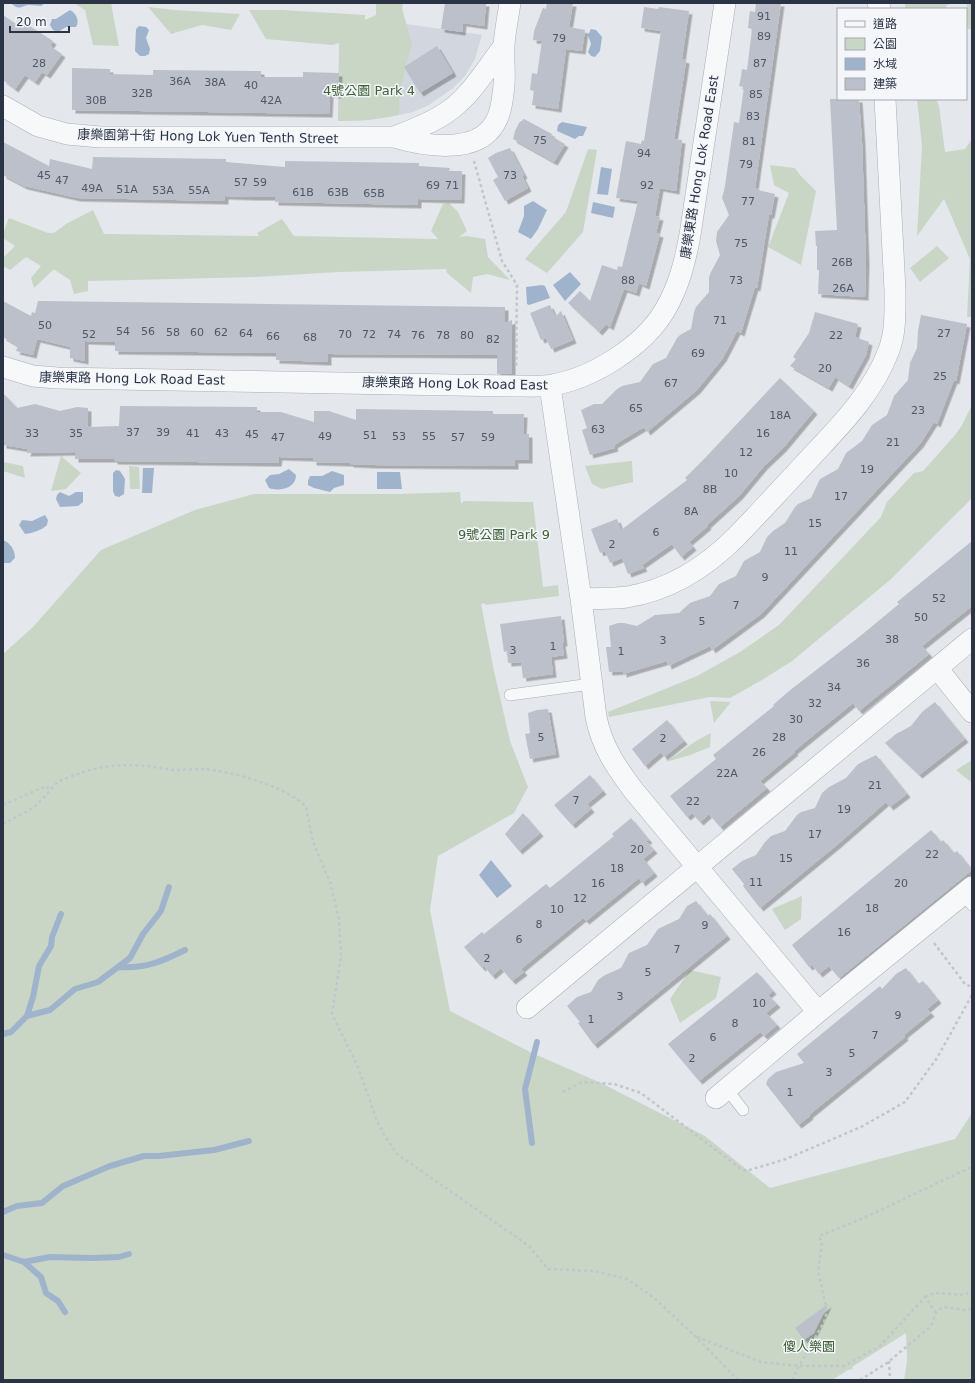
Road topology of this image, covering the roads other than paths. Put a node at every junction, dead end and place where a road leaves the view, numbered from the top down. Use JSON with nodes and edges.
{"nodes":[{"id":1,"x":510,"y":3,"type":"edge"},
{"id":2,"x":725,"y":3,"type":"edge"},
{"id":3,"x":504,"y":46,"type":"junction"},
{"id":4,"x":885,"y":100,"type":"edge"},
{"id":5,"x":3,"y":106,"type":"edge"},
{"id":6,"x":394,"y":137,"type":"junction"},
{"id":7,"x":3,"y":367,"type":"edge"},
{"id":8,"x":550,"y":386,"type":"junction"},
{"id":9,"x":581,"y":599,"type":"junction"},
{"id":10,"x":972,"y":639,"type":"edge"},
{"id":11,"x":937,"y":668,"type":"junction"},
{"id":12,"x":591,"y":684,"type":"junction"},
{"id":13,"x":510,"y":695,"type":"dead end"},
{"id":14,"x":972,"y":712,"type":"edge"},
{"id":15,"x":696,"y":866,"type":"junction"},
{"id":16,"x":969,"y":895,"type":"edge"},
{"id":17,"x":527,"y":1008,"type":"dead end"},
{"id":18,"x":818,"y":1012,"type":"junction"},
{"id":19,"x":721,"y":1094,"type":"joint"},
{"id":20,"x":743,"y":1110,"type":"dead end"}],
"edges":[{"from":1,"to":3,"type":"street","name":"康樂園第十街 Hong Lok Yuen Tenth Street"},
{"from":2,"to":8,"type":"street","name":"康樂東路 Hong Lok Road East"},
{"from":3,"to":6,"type":"street","name":"康樂園第十街 Hong Lok Yuen Tenth Street"},
{"from":3,"to":6,"type":"street","name":"康樂園第十街 Hong Lok Yuen Tenth Street"},
{"from":4,"to":9,"type":"street"},
{"from":5,"to":6,"type":"street","name":"康樂園第十街 Hong Lok Yuen Tenth Street"},
{"from":7,"to":8,"type":"street","name":"康樂東路 Hong Lok Road East"},
{"from":8,"to":9,"type":"street"},
{"from":9,"to":12,"type":"street"},
{"from":10,"to":11,"type":"street"},
{"from":11,"to":14,"type":"street"},
{"from":11,"to":15,"type":"street"},
{"from":12,"to":13,"type":"lane"},
{"from":12,"to":15,"type":"street"},
{"from":15,"to":17,"type":"street"},
{"from":15,"to":18,"type":"street"},
{"from":16,"to":18,"type":"street"},
{"from":18,"to":19,"type":"street"},
{"from":19,"to":20,"type":"lane"}]}
